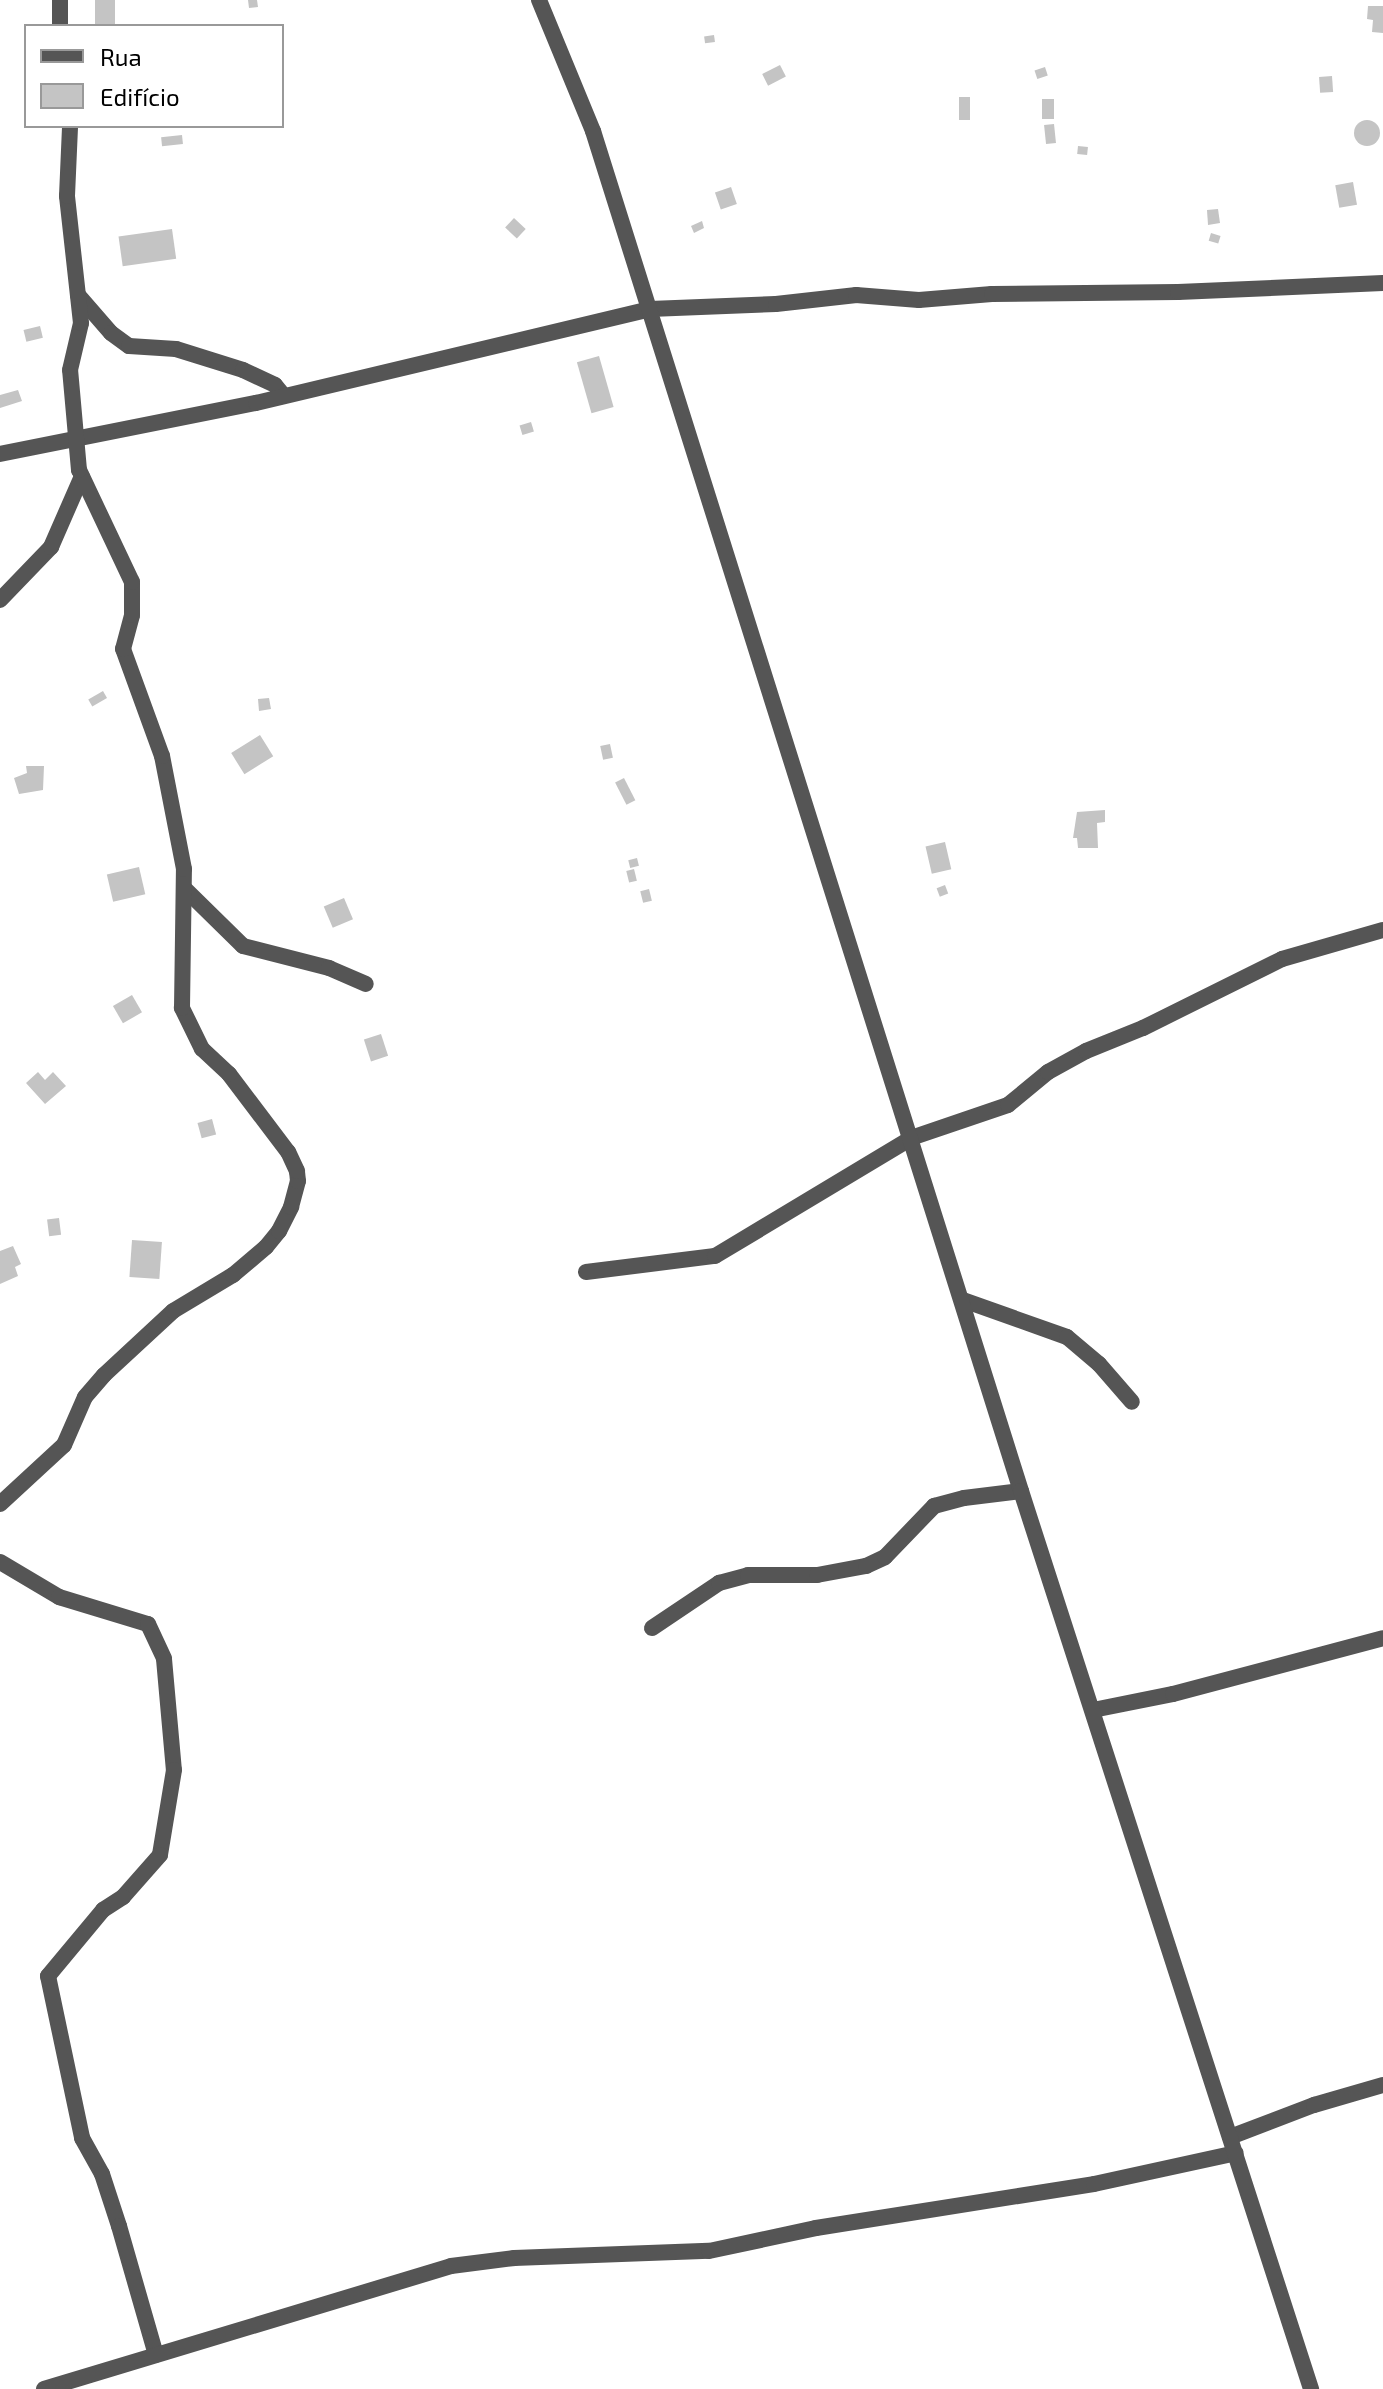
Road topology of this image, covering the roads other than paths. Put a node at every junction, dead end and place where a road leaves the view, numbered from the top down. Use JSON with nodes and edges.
{"nodes":[{"id":1,"x":60,"y":0,"type":"edge"},
{"id":2,"x":539,"y":0,"type":"edge"},
{"id":3,"x":60,"y":24,"type":"edge"},
{"id":4,"x":70,"y":128,"type":"edge"},
{"id":5,"x":1383,"y":283,"type":"edge"},
{"id":6,"x":78,"y":295,"type":"junction"},
{"id":7,"x":650,"y":309,"type":"junction"},
{"id":8,"x":284,"y":396,"type":"junction"},
{"id":9,"x":76,"y":440,"type":"junction"},
{"id":10,"x":0,"y":454,"type":"edge"},
{"id":11,"x":82,"y":476,"type":"junction"},
{"id":12,"x":0,"y":600,"type":"edge"},
{"id":13,"x":186,"y":890,"type":"junction"},
{"id":14,"x":1383,"y":930,"type":"edge"},
{"id":15,"x":366,"y":984,"type":"dead end"},
{"id":16,"x":911,"y":1138,"type":"junction"},
{"id":17,"x":586,"y":1272,"type":"dead end"},
{"id":18,"x":963,"y":1300,"type":"junction"},
{"id":19,"x":1132,"y":1402,"type":"dead end"},
{"id":20,"x":1021,"y":1491,"type":"junction"},
{"id":21,"x":0,"y":1504,"type":"edge"},
{"id":22,"x":0,"y":1562,"type":"edge"},
{"id":23,"x":652,"y":1628,"type":"dead end"},
{"id":24,"x":1383,"y":1638,"type":"edge"},
{"id":25,"x":1093,"y":1710,"type":"junction"},
{"id":26,"x":1383,"y":2085,"type":"edge"},
{"id":27,"x":1233,"y":2145,"type":"junction"},
{"id":28,"x":156,"y":2355,"type":"junction"},
{"id":29,"x":44,"y":2389,"type":"edge"},
{"id":30,"x":1311,"y":2389,"type":"edge"}],
"edges":[{"from":1,"to":3,"type":"street"},
{"from":2,"to":7,"type":"street"},
{"from":4,"to":6,"type":"street"},
{"from":5,"to":7,"type":"street"},
{"from":6,"to":8,"type":"street"},
{"from":6,"to":9,"type":"street"},
{"from":7,"to":8,"type":"street"},
{"from":7,"to":16,"type":"street"},
{"from":8,"to":9,"type":"street"},
{"from":9,"to":10,"type":"street"},
{"from":9,"to":11,"type":"street"},
{"from":11,"to":12,"type":"street"},
{"from":11,"to":13,"type":"street"},
{"from":13,"to":15,"type":"street"},
{"from":13,"to":21,"type":"street"},
{"from":14,"to":16,"type":"street"},
{"from":16,"to":17,"type":"street"},
{"from":16,"to":18,"type":"street"},
{"from":18,"to":19,"type":"street"},
{"from":18,"to":20,"type":"street"},
{"from":20,"to":23,"type":"street"},
{"from":20,"to":25,"type":"street"},
{"from":22,"to":28,"type":"street"},
{"from":24,"to":25,"type":"street"},
{"from":25,"to":27,"type":"street"},
{"from":26,"to":27,"type":"street"},
{"from":27,"to":28,"type":"street"},
{"from":27,"to":30,"type":"street"},
{"from":28,"to":29,"type":"street"}]}
